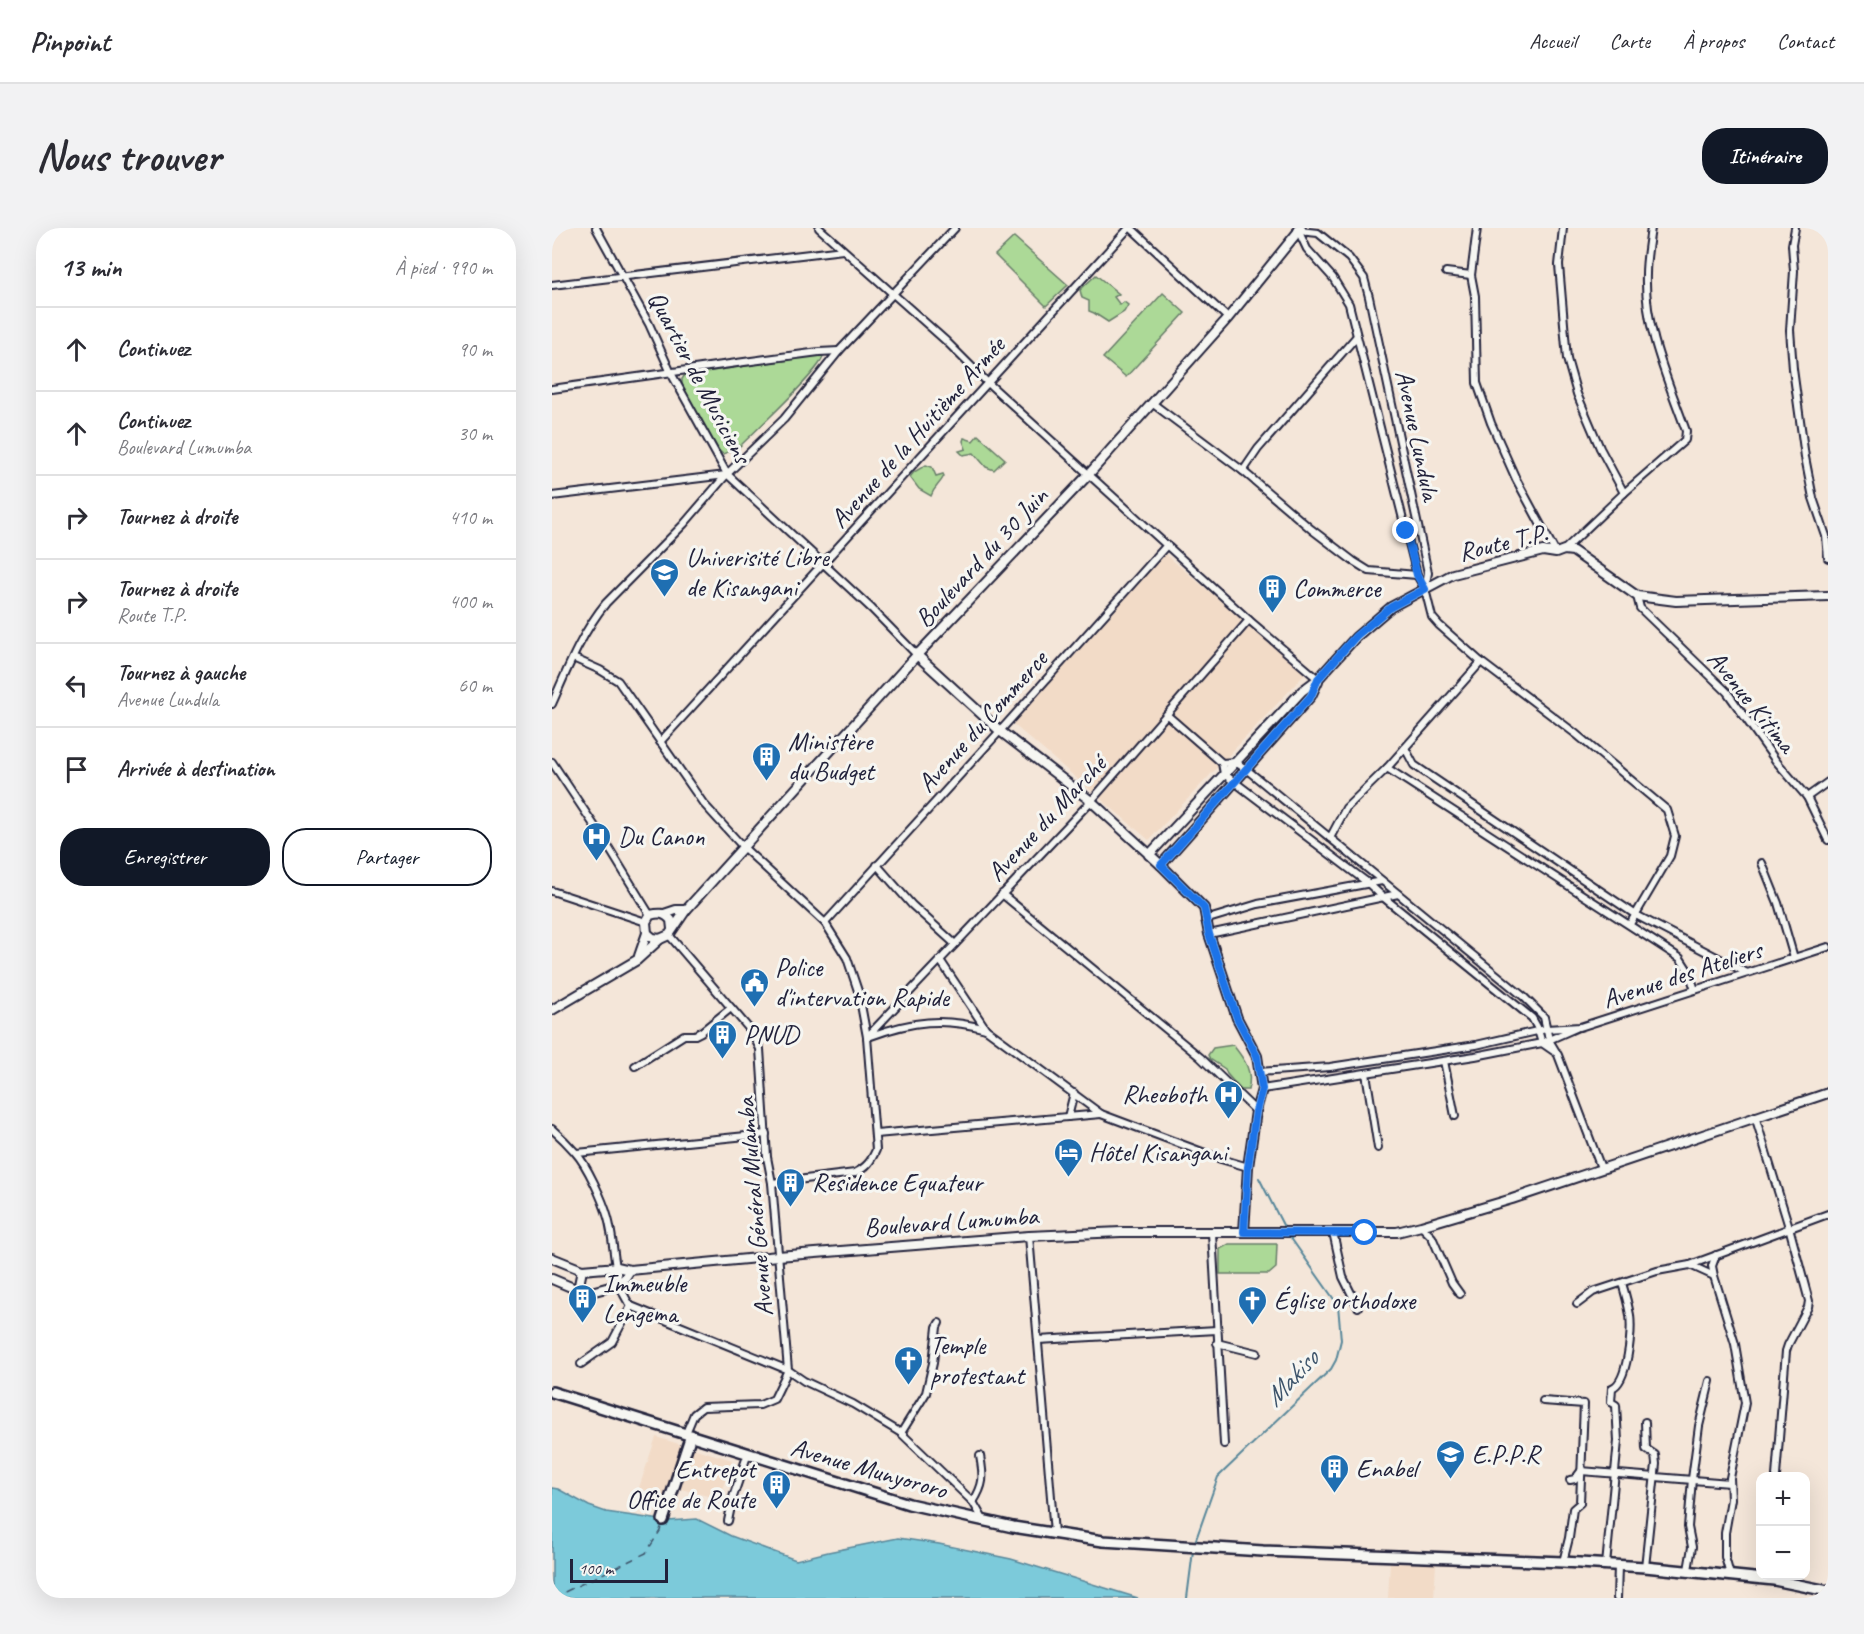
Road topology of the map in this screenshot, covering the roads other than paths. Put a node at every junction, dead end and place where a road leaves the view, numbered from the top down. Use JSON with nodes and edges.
{"nodes":[{"id":1,"x":596,"y":228,"type":"edge"},
{"id":2,"x":819,"y":228,"type":"edge"},
{"id":3,"x":955,"y":228,"type":"edge"},
{"id":4,"x":1130,"y":228,"type":"edge"},
{"id":5,"x":1477,"y":228,"type":"edge"},
{"id":6,"x":1563,"y":228,"type":"edge"},
{"id":7,"x":1651,"y":228,"type":"edge"},
{"id":8,"x":1795,"y":228,"type":"edge"},
{"id":9,"x":1299,"y":229,"type":"edge"},
{"id":10,"x":843,"y":250,"type":"junction"},
{"id":11,"x":1446,"y":272,"type":"dead end"},
{"id":12,"x":1471,"y":275,"type":"junction"},
{"id":13,"x":623,"y":276,"type":"junction"},
{"id":14,"x":552,"y":285,"type":"edge"},
{"id":15,"x":893,"y":294,"type":"junction"},
{"id":16,"x":1228,"y":318,"type":"junction"},
{"id":17,"x":1356,"y":337,"type":"junction"},
{"id":18,"x":838,"y":351,"type":"junction"},
{"id":19,"x":671,"y":373,"type":"junction"},
{"id":20,"x":987,"y":382,"type":"junction"},
{"id":21,"x":552,"y":389,"type":"edge"},
{"id":22,"x":1152,"y":403,"type":"junction"},
{"id":23,"x":1243,"y":471,"type":"junction"},
{"id":24,"x":727,"y":474,"type":"junction"},
{"id":25,"x":1089,"y":474,"type":"junction"},
{"id":26,"x":1624,"y":493,"type":"junction"},
{"id":27,"x":552,"y":496,"type":"edge"},
{"id":28,"x":1167,"y":545,"type":"junction"},
{"id":29,"x":1564,"y":550,"type":"junction"},
{"id":30,"x":1556,"y":553,"type":"junction"},
{"id":31,"x":1828,"y":558,"type":"edge"},
{"id":32,"x":823,"y":565,"type":"junction"},
{"id":33,"x":1417,"y":575,"type":"junction"},
{"id":34,"x":1425,"y":589,"type":"junction"},
{"id":35,"x":1637,"y":596,"type":"junction"},
{"id":36,"x":1828,"y":596,"type":"edge"},
{"id":37,"x":1249,"y":620,"type":"junction"},
{"id":38,"x":917,"y":655,"type":"junction"},
{"id":39,"x":573,"y":658,"type":"junction"},
{"id":40,"x":1481,"y":662,"type":"junction"},
{"id":41,"x":1318,"y":679,"type":"junction"},
{"id":42,"x":552,"y":704,"type":"edge"},
{"id":43,"x":1167,"y":715,"type":"junction"},
{"id":44,"x":1000,"y":731,"type":"junction"},
{"id":45,"x":660,"y":742,"type":"junction"},
{"id":46,"x":1405,"y":748,"type":"junction"},
{"id":47,"x":552,"y":762,"type":"edge"},
{"id":48,"x":1235,"y":762,"type":"junction"},
{"id":49,"x":1222,"y":763,"type":"junction"},
{"id":50,"x":1388,"y":768,"type":"junction"},
{"id":51,"x":1246,"y":769,"type":"junction"},
{"id":52,"x":1224,"y":774,"type":"junction"},
{"id":53,"x":1235,"y":782,"type":"junction"},
{"id":54,"x":1828,"y":782,"type":"edge"},
{"id":55,"x":1807,"y":797,"type":"junction"},
{"id":56,"x":1465,"y":800,"type":"junction"},
{"id":57,"x":1091,"y":801,"type":"junction"},
{"id":58,"x":1453,"y":810,"type":"junction"},
{"id":59,"x":1330,"y":838,"type":"junction"},
{"id":60,"x":1828,"y":840,"type":"edge"},
{"id":61,"x":744,"y":848,"type":"junction"},
{"id":62,"x":1149,"y":855,"type":"junction"},
{"id":63,"x":1762,"y":863,"type":"dead end"},
{"id":64,"x":877,"y":865,"type":"junction"},
{"id":65,"x":1161,"y":865,"type":"junction"},
{"id":66,"x":1382,"y":881,"type":"junction"},
{"id":67,"x":1368,"y":883,"type":"junction"},
{"id":68,"x":552,"y":891,"type":"edge"},
{"id":69,"x":1002,"y":894,"type":"junction"},
{"id":70,"x":1398,"y":894,"type":"junction"},
{"id":71,"x":1383,"y":897,"type":"junction"},
{"id":72,"x":686,"y":910,"type":"junction"},
{"id":73,"x":664,"y":914,"type":"junction"},
{"id":74,"x":1636,"y":915,"type":"junction"},
{"id":75,"x":648,"y":919,"type":"junction"},
{"id":76,"x":1205,"y":920,"type":"junction"},
{"id":77,"x":825,"y":923,"type":"junction"},
{"id":78,"x":1630,"y":924,"type":"junction"},
{"id":79,"x":670,"y":932,"type":"junction"},
{"id":80,"x":647,"y":933,"type":"junction"},
{"id":81,"x":1209,"y":934,"type":"junction"},
{"id":82,"x":660,"y":939,"type":"junction"},
{"id":83,"x":955,"y":944,"type":"junction"},
{"id":84,"x":1828,"y":947,"type":"edge"},
{"id":85,"x":1794,"y":958,"type":"junction"},
{"id":86,"x":637,"y":960,"type":"junction"},
{"id":87,"x":940,"y":960,"type":"junction"},
{"id":88,"x":1747,"y":973,"type":"junction"},
{"id":89,"x":1695,"y":990,"type":"junction"},
{"id":90,"x":731,"y":1008,"type":"junction"},
{"id":91,"x":552,"y":1010,"type":"edge"},
{"id":92,"x":1580,"y":1027,"type":"junction"},
{"id":93,"x":986,"y":1029,"type":"junction"},
{"id":94,"x":1546,"y":1029,"type":"junction"},
{"id":95,"x":1538,"y":1031,"type":"junction"},
{"id":96,"x":867,"y":1037,"type":"junction"},
{"id":97,"x":1545,"y":1042,"type":"junction"},
{"id":98,"x":1444,"y":1061,"type":"junction"},
{"id":99,"x":636,"y":1066,"type":"dead end"},
{"id":100,"x":1259,"y":1072,"type":"junction"},
{"id":101,"x":1366,"y":1073,"type":"junction"},
{"id":102,"x":1262,"y":1089,"type":"junction"},
{"id":103,"x":1074,"y":1093,"type":"junction"},
{"id":104,"x":1828,"y":1093,"type":"edge"},
{"id":105,"x":1256,"y":1111,"type":"junction"},
{"id":106,"x":1101,"y":1114,"type":"junction"},
{"id":107,"x":1455,"y":1116,"type":"dead end"},
{"id":108,"x":1755,"y":1116,"type":"junction"},
{"id":109,"x":1068,"y":1117,"type":"junction"},
{"id":110,"x":552,"y":1129,"type":"edge"},
{"id":111,"x":766,"y":1134,"type":"junction"},
{"id":112,"x":876,"y":1134,"type":"junction"},
{"id":113,"x":1377,"y":1148,"type":"dead end"},
{"id":114,"x":577,"y":1154,"type":"junction"},
{"id":115,"x":1248,"y":1167,"type":"junction"},
{"id":116,"x":1601,"y":1168,"type":"junction"},
{"id":117,"x":772,"y":1184,"type":"junction"},
{"id":118,"x":1828,"y":1214,"type":"edge"},
{"id":119,"x":1421,"y":1226,"type":"junction"},
{"id":120,"x":1790,"y":1227,"type":"junction"},
{"id":121,"x":1244,"y":1232,"type":"junction"},
{"id":122,"x":1212,"y":1233,"type":"junction"},
{"id":123,"x":1333,"y":1233,"type":"junction"},
{"id":124,"x":1029,"y":1236,"type":"junction"},
{"id":125,"x":1716,"y":1255,"type":"junction"},
{"id":126,"x":778,"y":1256,"type":"junction"},
{"id":127,"x":552,"y":1258,"type":"edge"},
{"id":128,"x":1690,"y":1265,"type":"junction"},
{"id":129,"x":617,"y":1267,"type":"junction"},
{"id":130,"x":582,"y":1270,"type":"junction"},
{"id":131,"x":630,"y":1270,"type":"junction"},
{"id":132,"x":1714,"y":1276,"type":"junction"},
{"id":133,"x":552,"y":1279,"type":"edge"},
{"id":134,"x":1622,"y":1282,"type":"junction"},
{"id":135,"x":621,"y":1284,"type":"junction"},
{"id":136,"x":579,"y":1290,"type":"junction"},
{"id":137,"x":1460,"y":1294,"type":"dead end"},
{"id":138,"x":1577,"y":1304,"type":"dead end"},
{"id":139,"x":632,"y":1306,"type":"junction"},
{"id":140,"x":1358,"y":1307,"type":"dead end"},
{"id":141,"x":939,"y":1323,"type":"dead end"},
{"id":142,"x":1217,"y":1330,"type":"junction"},
{"id":143,"x":1038,"y":1340,"type":"junction"},
{"id":144,"x":1217,"y":1343,"type":"junction"},
{"id":145,"x":1257,"y":1353,"type":"dead end"},
{"id":146,"x":581,"y":1364,"type":"dead end"},
{"id":147,"x":788,"y":1370,"type":"junction"},
{"id":148,"x":1710,"y":1381,"type":"dead end"},
{"id":149,"x":552,"y":1392,"type":"edge"},
{"id":150,"x":1543,"y":1401,"type":"dead end"},
{"id":151,"x":1645,"y":1422,"type":"dead end"},
{"id":152,"x":901,"y":1433,"type":"junction"},
{"id":153,"x":688,"y":1434,"type":"junction"},
{"id":154,"x":1224,"y":1444,"type":"dead end"},
{"id":155,"x":748,"y":1453,"type":"junction"},
{"id":156,"x":980,"y":1456,"type":"dead end"},
{"id":157,"x":1581,"y":1471,"type":"junction"},
{"id":158,"x":1776,"y":1472,"type":"edge"},
{"id":159,"x":1614,"y":1474,"type":"junction"},
{"id":160,"x":1653,"y":1478,"type":"junction"},
{"id":161,"x":1692,"y":1479,"type":"junction"},
{"id":162,"x":1570,"y":1480,"type":"dead end"},
{"id":163,"x":1730,"y":1483,"type":"junction"},
{"id":164,"x":973,"y":1502,"type":"junction"},
{"id":165,"x":663,"y":1520,"type":"dead end"},
{"id":166,"x":728,"y":1521,"type":"dead end"},
{"id":167,"x":984,"y":1521,"type":"junction"},
{"id":168,"x":1054,"y":1533,"type":"junction"},
{"id":169,"x":1563,"y":1562,"type":"junction"},
{"id":170,"x":1606,"y":1565,"type":"junction"},
{"id":171,"x":1618,"y":1566,"type":"junction"},
{"id":172,"x":1645,"y":1567,"type":"junction"},
{"id":173,"x":1688,"y":1570,"type":"junction"},
{"id":174,"x":1730,"y":1575,"type":"junction"},
{"id":175,"x":1756,"y":1577,"type":"edge"},
{"id":176,"x":1782,"y":1580,"type":"edge"},
{"id":177,"x":1828,"y":1591,"type":"edge"},
{"id":178,"x":1617,"y":1598,"type":"edge"}],
"edges":[{"from":1,"to":13,"type":"street","name":"Quartier de Musiciens"},
{"from":2,"to":10,"type":"street"},
{"from":3,"to":15,"type":"street"},
{"from":4,"to":16,"type":"street"},
{"from":4,"to":20,"type":"street","name":"Avenue de la Huitième Armée"},
{"from":5,"to":12,"type":"street"},
{"from":6,"to":26,"type":"street"},
{"from":7,"to":26,"type":"street"},
{"from":8,"to":31,"type":"street"},
{"from":9,"to":16,"type":"street","name":"Boulevard du 30 Juin"},
{"from":9,"to":17,"type":"street","name":"Avenue Lundula"},
{"from":9,"to":34,"type":"street","name":"Avenue Lundula"},
{"from":10,"to":13,"type":"street"},
{"from":10,"to":15,"type":"street"},
{"from":11,"to":12,"type":"street"},
{"from":12,"to":30,"type":"street"},
{"from":13,"to":14,"type":"street"},
{"from":13,"to":19,"type":"street","name":"Quartier de Musiciens"},
{"from":15,"to":18,"type":"street"},
{"from":15,"to":20,"type":"street"},
{"from":16,"to":22,"type":"street","name":"Boulevard du 30 Juin"},
{"from":17,"to":23,"type":"street"},
{"from":17,"to":33,"type":"street","name":"Avenue Lundula"},
{"from":18,"to":19,"type":"street"},
{"from":18,"to":24,"type":"street"},
{"from":19,"to":21,"type":"street"},
{"from":19,"to":24,"type":"street","name":"Quartier de Musiciens"},
{"from":20,"to":25,"type":"street"},
{"from":20,"to":32,"type":"street","name":"Avenue de la Huitième Armée"},
{"from":22,"to":23,"type":"street"},
{"from":22,"to":25,"type":"street","name":"Boulevard du 30 Juin"},
{"from":23,"to":33,"type":"street"},
{"from":24,"to":27,"type":"street"},
{"from":24,"to":32,"type":"street","name":"Quartier de Musiciens"},
{"from":24,"to":39,"type":"street"},
{"from":25,"to":28,"type":"street"},
{"from":25,"to":38,"type":"street","name":"Boulevard du 30 Juin"},
{"from":26,"to":29,"type":"street"},
{"from":28,"to":37,"type":"street"},
{"from":28,"to":44,"type":"street","name":"Avenue du Commerce"},
{"from":29,"to":30,"type":"street","name":"Route T.P."},
{"from":29,"to":35,"type":"street","name":"Route T.P."},
{"from":30,"to":34,"type":"street","name":"Route T.P."},
{"from":32,"to":38,"type":"street","name":"Quartier de Musiciens"},
{"from":32,"to":45,"type":"street","name":"Avenue de la Huitième Armée"},
{"from":33,"to":34,"type":"street","name":"Avenue Lundula"},
{"from":34,"to":40,"type":"street"},
{"from":34,"to":41,"type":"street","name":"Route T.P."},
{"from":35,"to":36,"type":"street"},
{"from":35,"to":55,"type":"street","name":"Avenue Kitima"},
{"from":37,"to":41,"type":"street"},
{"from":37,"to":43,"type":"street","name":"Avenue du Marché"},
{"from":38,"to":44,"type":"street"},
{"from":38,"to":61,"type":"street","name":"Boulevard du 30 Juin"},
{"from":39,"to":42,"type":"street"},
{"from":39,"to":45,"type":"street"},
{"from":40,"to":46,"type":"street"},
{"from":40,"to":74,"type":"street"},
{"from":41,"to":48,"type":"street","name":"Route T.P."},
{"from":41,"to":51,"type":"street","name":"Route T.P."},
{"from":43,"to":49,"type":"street"},
{"from":43,"to":57,"type":"street","name":"Avenue du Marché"},
{"from":44,"to":57,"type":"street"},
{"from":44,"to":64,"type":"street","name":"Avenue du Commerce"},
{"from":45,"to":61,"type":"street"},
{"from":46,"to":50,"type":"street"},
{"from":46,"to":56,"type":"street"},
{"from":47,"to":75,"type":"street"},
{"from":48,"to":49,"type":"street"},
{"from":48,"to":51,"type":"street"},
{"from":48,"to":52,"type":"street","name":"Route T.P."},
{"from":49,"to":52,"type":"street"},
{"from":50,"to":58,"type":"street"},
{"from":50,"to":59,"type":"street"},
{"from":51,"to":53,"type":"street","name":"Route T.P."},
{"from":51,"to":59,"type":"street"},
{"from":52,"to":53,"type":"street"},
{"from":52,"to":62,"type":"street","name":"Route T.P."},
{"from":53,"to":65,"type":"street","name":"Route T.P."},
{"from":53,"to":67,"type":"street"},
{"from":54,"to":55,"type":"street"},
{"from":55,"to":60,"type":"street","name":"Avenue Kitima"},
{"from":56,"to":58,"type":"street"},
{"from":56,"to":74,"type":"street"},
{"from":57,"to":62,"type":"street"},
{"from":57,"to":69,"type":"street","name":"Avenue du Marché"},
{"from":58,"to":78,"type":"street"},
{"from":59,"to":66,"type":"street"},
{"from":61,"to":72,"type":"street","name":"Boulevard du 30 Juin"},
{"from":61,"to":77,"type":"street"},
{"from":62,"to":65,"type":"street"},
{"from":63,"to":85,"type":"street"},
{"from":64,"to":77,"type":"street","name":"Avenue du Commerce"},
{"from":64,"to":83,"type":"street"},
{"from":65,"to":76,"type":"street"},
{"from":66,"to":67,"type":"street"},
{"from":66,"to":70,"type":"street"},
{"from":67,"to":71,"type":"street"},
{"from":67,"to":76,"type":"street"},
{"from":68,"to":75,"type":"street"},
{"from":69,"to":83,"type":"street","name":"Avenue du Marché"},
{"from":69,"to":105,"type":"street"},
{"from":70,"to":71,"type":"street"},
{"from":70,"to":94,"type":"street"},
{"from":71,"to":81,"type":"street"},
{"from":71,"to":95,"type":"street"},
{"from":72,"to":73,"type":"street"},
{"from":72,"to":79,"type":"street","name":"Boulevard du 30 Juin"},
{"from":73,"to":75,"type":"street"},
{"from":73,"to":79,"type":"street"},
{"from":74,"to":78,"type":"street"},
{"from":74,"to":88,"type":"street"},
{"from":75,"to":80,"type":"street"},
{"from":76,"to":81,"type":"street"},
{"from":77,"to":96,"type":"street"},
{"from":78,"to":89,"type":"street"},
{"from":79,"to":82,"type":"street"},
{"from":79,"to":90,"type":"street","name":"Avenue Général Mulamba"},
{"from":80,"to":82,"type":"street"},
{"from":80,"to":86,"type":"street"},
{"from":81,"to":100,"type":"street"},
{"from":82,"to":86,"type":"street"},
{"from":83,"to":87,"type":"street","name":"Avenue du Marché"},
{"from":84,"to":85,"type":"street","name":"Avenue des Ateliers"},
{"from":85,"to":88,"type":"street","name":"Avenue des Ateliers"},
{"from":86,"to":91,"type":"street"},
{"from":87,"to":93,"type":"street"},
{"from":87,"to":96,"type":"street","name":"Avenue du Marché"},
{"from":88,"to":89,"type":"street","name":"Avenue des Ateliers"},
{"from":89,"to":92,"type":"street","name":"Avenue des Ateliers"},
{"from":90,"to":99,"type":"street"},
{"from":90,"to":111,"type":"street","name":"Avenue Général Mulamba"},
{"from":92,"to":94,"type":"street","name":"Avenue des Ateliers"},
{"from":92,"to":97,"type":"street"},
{"from":93,"to":96,"type":"street"},
{"from":93,"to":103,"type":"street"},
{"from":94,"to":95,"type":"street","name":"Avenue des Ateliers"},
{"from":94,"to":97,"type":"street"},
{"from":95,"to":97,"type":"street"},
{"from":95,"to":100,"type":"street","name":"Avenue des Ateliers"},
{"from":96,"to":112,"type":"street"},
{"from":97,"to":98,"type":"street"},
{"from":97,"to":116,"type":"street"},
{"from":98,"to":101,"type":"street"},
{"from":98,"to":107,"type":"street"},
{"from":100,"to":102,"type":"street"},
{"from":101,"to":102,"type":"street"},
{"from":101,"to":113,"type":"street"},
{"from":102,"to":105,"type":"street"},
{"from":103,"to":106,"type":"street"},
{"from":103,"to":109,"type":"street"},
{"from":104,"to":108,"type":"street","name":"Boulevard Lumumba"},
{"from":105,"to":115,"type":"street"},
{"from":106,"to":109,"type":"street"},
{"from":106,"to":115,"type":"street"},
{"from":108,"to":116,"type":"street","name":"Boulevard Lumumba"},
{"from":108,"to":120,"type":"street"},
{"from":109,"to":112,"type":"street"},
{"from":110,"to":114,"type":"street"},
{"from":111,"to":114,"type":"street"},
{"from":111,"to":117,"type":"street","name":"Avenue Général Mulamba"},
{"from":112,"to":117,"type":"street"},
{"from":114,"to":129,"type":"street"},
{"from":115,"to":121,"type":"street"},
{"from":116,"to":119,"type":"street","name":"Boulevard Lumumba"},
{"from":117,"to":126,"type":"street","name":"Avenue Général Mulamba"},
{"from":118,"to":120,"type":"street"},
{"from":119,"to":123,"type":"street","name":"Boulevard Lumumba"},
{"from":119,"to":137,"type":"street"},
{"from":120,"to":125,"type":"street"},
{"from":120,"to":158,"type":"street"},
{"from":121,"to":122,"type":"street","name":"Boulevard Lumumba"},
{"from":121,"to":123,"type":"street","name":"Boulevard Lumumba"},
{"from":122,"to":124,"type":"street","name":"Boulevard Lumumba"},
{"from":122,"to":142,"type":"street"},
{"from":123,"to":140,"type":"street"},
{"from":124,"to":126,"type":"street","name":"Boulevard Lumumba"},
{"from":124,"to":143,"type":"street"},
{"from":125,"to":128,"type":"street"},
{"from":125,"to":132,"type":"street"},
{"from":126,"to":131,"type":"street","name":"Boulevard Lumumba"},
{"from":126,"to":147,"type":"street","name":"Avenue Général Mulamba"},
{"from":127,"to":130,"type":"street","name":"Boulevard Lumumba"},
{"from":128,"to":132,"type":"street"},
{"from":128,"to":134,"type":"street"},
{"from":129,"to":130,"type":"street","name":"Boulevard Lumumba"},
{"from":129,"to":131,"type":"street","name":"Boulevard Lumumba"},
{"from":129,"to":135,"type":"street"},
{"from":130,"to":136,"type":"street"},
{"from":131,"to":135,"type":"street"},
{"from":132,"to":163,"type":"street"},
{"from":133,"to":136,"type":"street"},
{"from":134,"to":138,"type":"street"},
{"from":134,"to":159,"type":"street"},
{"from":135,"to":136,"type":"street"},
{"from":135,"to":139,"type":"street"},
{"from":139,"to":146,"type":"street"},
{"from":139,"to":147,"type":"street"},
{"from":141,"to":152,"type":"street"},
{"from":142,"to":143,"type":"street"},
{"from":142,"to":144,"type":"street"},
{"from":143,"to":168,"type":"street"},
{"from":144,"to":145,"type":"street"},
{"from":144,"to":154,"type":"street"},
{"from":147,"to":152,"type":"street"},
{"from":147,"to":153,"type":"street"},
{"from":148,"to":161,"type":"street"},
{"from":149,"to":153,"type":"main road","name":"Avenue Munyororo"},
{"from":150,"to":157,"type":"street"},
{"from":151,"to":160,"type":"street"},
{"from":152,"to":164,"type":"street"},
{"from":153,"to":155,"type":"main road","name":"Avenue Munyororo"},
{"from":153,"to":165,"type":"main road"},
{"from":155,"to":166,"type":"street"},
{"from":155,"to":167,"type":"main road","name":"Avenue Munyororo"},
{"from":156,"to":164,"type":"street"},
{"from":157,"to":159,"type":"street"},
{"from":157,"to":162,"type":"street"},
{"from":157,"to":169,"type":"street"},
{"from":159,"to":160,"type":"street"},
{"from":159,"to":170,"type":"street"},
{"from":160,"to":161,"type":"street"},
{"from":160,"to":172,"type":"street"},
{"from":161,"to":163,"type":"street"},
{"from":161,"to":173,"type":"street"},
{"from":163,"to":174,"type":"street"},
{"from":164,"to":167,"type":"street"},
{"from":167,"to":168,"type":"main road","name":"Avenue Munyororo"},
{"from":168,"to":169,"type":"main road","name":"Avenue Munyororo"},
{"from":169,"to":170,"type":"main road","name":"Avenue Munyororo"},
{"from":170,"to":171,"type":"main road","name":"Avenue Munyororo"},
{"from":171,"to":172,"type":"main road","name":"Avenue Munyororo"},
{"from":171,"to":178,"type":"street"},
{"from":172,"to":173,"type":"main road","name":"Avenue Munyororo"},
{"from":173,"to":174,"type":"main road","name":"Avenue Munyororo"},
{"from":174,"to":175,"type":"main road","name":"Avenue Munyororo"},
{"from":176,"to":177,"type":"main road","name":"Avenue Munyororo"}]}
